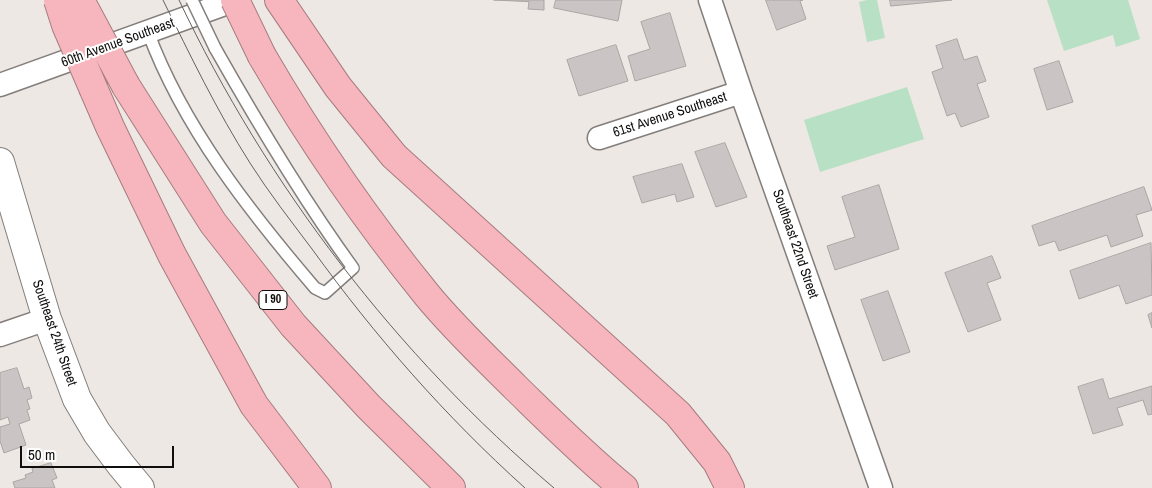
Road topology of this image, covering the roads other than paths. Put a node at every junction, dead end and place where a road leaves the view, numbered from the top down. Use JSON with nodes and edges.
{"nodes":[{"id":1,"x":58,"y":0,"type":"edge"},
{"id":2,"x":80,"y":0,"type":"edge"},
{"id":3,"x":192,"y":0,"type":"edge"},
{"id":4,"x":235,"y":0,"type":"edge"},
{"id":5,"x":278,"y":0,"type":"edge"},
{"id":6,"x":710,"y":0,"type":"edge"},
{"id":7,"x":148,"y":32,"type":"junction"},
{"id":8,"x":0,"y":85,"type":"edge"},
{"id":9,"x":741,"y":92,"type":"junction"},
{"id":10,"x":599,"y":138,"type":"dead end"},
{"id":11,"x":0,"y":162,"type":"edge"},
{"id":12,"x":47,"y":319,"type":"junction"},
{"id":13,"x":0,"y":334,"type":"edge"},
{"id":14,"x":140,"y":488,"type":"edge"},
{"id":15,"x":318,"y":488,"type":"edge"},
{"id":16,"x":451,"y":488,"type":"edge"},
{"id":17,"x":624,"y":488,"type":"edge"},
{"id":18,"x":730,"y":488,"type":"edge"},
{"id":19,"x":880,"y":488,"type":"edge"}],
"edges":[{"from":1,"to":15,"type":"highway","bridge":true},
{"from":2,"to":16,"type":"highway","number":"I 90","bridge":true},
{"from":3,"to":7,"type":"lane","bridge":true},
{"from":4,"to":7,"type":"street","name":"60th Avenue Southeast"},
{"from":4,"to":17,"type":"highway","bridge":true},
{"from":5,"to":18,"type":"highway"},
{"from":6,"to":9,"type":"street","name":"Southeast 22nd Street"},
{"from":7,"to":8,"type":"street","name":"60th Avenue Southeast"},
{"from":9,"to":10,"type":"street","name":"61st Avenue Southeast"},
{"from":9,"to":19,"type":"street","name":"Southeast 22nd Street"},
{"from":11,"to":12,"type":"street","name":"Southeast 24th Street"},
{"from":12,"to":13,"type":"street"},
{"from":12,"to":14,"type":"street","name":"Southeast 24th Street"}]}
